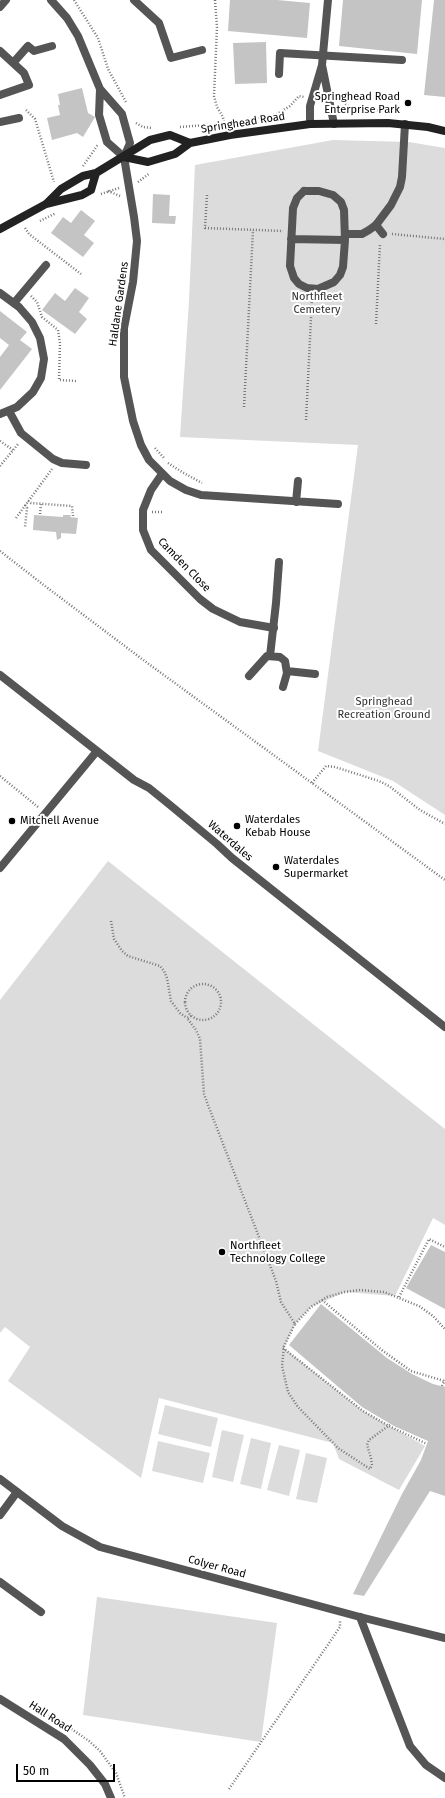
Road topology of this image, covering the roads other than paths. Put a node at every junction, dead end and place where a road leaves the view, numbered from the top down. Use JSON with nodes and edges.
{"nodes":[{"id":1,"x":6,"y":0,"type":"edge"},
{"id":2,"x":51,"y":0,"type":"edge"},
{"id":3,"x":134,"y":0,"type":"edge"},
{"id":4,"x":328,"y":0,"type":"edge"},
{"id":5,"x":0,"y":7,"type":"edge"},
{"id":6,"x":52,"y":46,"type":"dead end"},
{"id":7,"x":202,"y":50,"type":"dead end"},
{"id":8,"x":0,"y":51,"type":"edge"},
{"id":9,"x":323,"y":54,"type":"junction"},
{"id":10,"x":402,"y":60,"type":"dead end"},
{"id":11,"x":13,"y":63,"type":"junction"},
{"id":12,"x":322,"y":65,"type":"junction"},
{"id":13,"x":279,"y":74,"type":"dead end"},
{"id":14,"x":100,"y":89,"type":"junction"},
{"id":15,"x":0,"y":95,"type":"edge"},
{"id":16,"x":19,"y":118,"type":"dead end"},
{"id":17,"x":0,"y":122,"type":"edge"},
{"id":18,"x":310,"y":124,"type":"junction"},
{"id":19,"x":334,"y":124,"type":"junction"},
{"id":20,"x":405,"y":124,"type":"junction"},
{"id":21,"x":445,"y":131,"type":"edge"},
{"id":22,"x":190,"y":143,"type":"junction"},
{"id":23,"x":124,"y":157,"type":"junction"},
{"id":24,"x":96,"y":173,"type":"junction"},
{"id":25,"x":46,"y":204,"type":"junction"},
{"id":26,"x":376,"y":225,"type":"junction"},
{"id":27,"x":1,"y":227,"type":"edge"},
{"id":28,"x":383,"y":234,"type":"road end"},
{"id":29,"x":292,"y":235,"type":"junction"},
{"id":30,"x":345,"y":237,"type":"junction"},
{"id":31,"x":46,"y":265,"type":"dead end"},
{"id":32,"x":0,"y":293,"type":"edge"},
{"id":33,"x":14,"y":303,"type":"junction"},
{"id":34,"x":9,"y":411,"type":"junction"},
{"id":35,"x":0,"y":414,"type":"edge"},
{"id":36,"x":86,"y":465,"type":"dead end"},
{"id":37,"x":162,"y":474,"type":"junction"},
{"id":38,"x":298,"y":481,"type":"dead end"},
{"id":39,"x":296,"y":502,"type":"junction"},
{"id":40,"x":338,"y":504,"type":"dead end"},
{"id":41,"x":279,"y":562,"type":"dead end"},
{"id":42,"x":274,"y":628,"type":"junction"},
{"id":43,"x":270,"y":656,"type":"junction"},
{"id":44,"x":287,"y":671,"type":"junction"},
{"id":45,"x":315,"y":674,"type":"dead end"},
{"id":46,"x":0,"y":675,"type":"edge"},
{"id":47,"x":249,"y":676,"type":"dead end"},
{"id":48,"x":283,"y":688,"type":"dead end"},
{"id":49,"x":97,"y":751,"type":"junction"},
{"id":50,"x":0,"y":868,"type":"edge"},
{"id":51,"x":445,"y":1027,"type":"edge"},
{"id":52,"x":0,"y":1479,"type":"edge"},
{"id":53,"x":17,"y":1492,"type":"junction"},
{"id":54,"x":0,"y":1515,"type":"edge"},
{"id":55,"x":0,"y":1582,"type":"edge"},
{"id":56,"x":41,"y":1612,"type":"dead end"},
{"id":57,"x":360,"y":1617,"type":"junction"},
{"id":58,"x":445,"y":1638,"type":"edge"},
{"id":59,"x":0,"y":1699,"type":"edge"},
{"id":60,"x":445,"y":1778,"type":"edge"},
{"id":61,"x":111,"y":1798,"type":"edge"}],
"edges":[{"from":1,"to":5,"type":"street"},
{"from":2,"to":14,"type":"street"},
{"from":3,"to":7,"type":"street"},
{"from":4,"to":9,"type":"street"},
{"from":6,"to":11,"type":"street"},
{"from":8,"to":11,"type":"street"},
{"from":9,"to":10,"type":"street"},
{"from":9,"to":12,"type":"street"},
{"from":9,"to":13,"type":"street"},
{"from":11,"to":15,"type":"street"},
{"from":12,"to":18,"type":"street"},
{"from":12,"to":19,"type":"street"},
{"from":14,"to":23,"type":"street"},
{"from":14,"to":23,"type":"street"},
{"from":16,"to":17,"type":"street"},
{"from":18,"to":19,"type":"main road","name":"Springhead Road"},
{"from":18,"to":22,"type":"main road","name":"Springhead Road"},
{"from":19,"to":20,"type":"main road","name":"Springhead Road"},
{"from":20,"to":21,"type":"main road","name":"Springhead Road"},
{"from":20,"to":26,"type":"street"},
{"from":22,"to":23,"type":"main road"},
{"from":22,"to":23,"type":"main road","name":"Springhead Road"},
{"from":23,"to":24,"type":"main road","name":"Springhead Road"},
{"from":23,"to":37,"type":"street","name":"Haldane Gardens"},
{"from":24,"to":25,"type":"main road","name":"Springhead Road"},
{"from":24,"to":25,"type":"main road"},
{"from":25,"to":27,"type":"main road","name":"Springhead Road"},
{"from":26,"to":28,"type":"street"},
{"from":26,"to":30,"type":"street"},
{"from":29,"to":30,"type":"street"},
{"from":29,"to":30,"type":"street"},
{"from":29,"to":30,"type":"street"},
{"from":31,"to":33,"type":"street"},
{"from":32,"to":33,"type":"street"},
{"from":33,"to":34,"type":"street"},
{"from":34,"to":35,"type":"street"},
{"from":34,"to":36,"type":"street"},
{"from":37,"to":39,"type":"street","name":"Haldane Gardens"},
{"from":37,"to":42,"type":"street","name":"Camden Close"},
{"from":38,"to":39,"type":"street"},
{"from":39,"to":40,"type":"street","name":"Haldane Gardens"},
{"from":41,"to":42,"type":"street"},
{"from":42,"to":43,"type":"street"},
{"from":43,"to":44,"type":"street"},
{"from":43,"to":47,"type":"street"},
{"from":44,"to":45,"type":"street"},
{"from":44,"to":48,"type":"street"},
{"from":46,"to":49,"type":"street","name":"Waterdales"},
{"from":49,"to":50,"type":"street"},
{"from":49,"to":51,"type":"street","name":"Waterdales"},
{"from":52,"to":53,"type":"street","name":"Colyer Road"},
{"from":53,"to":54,"type":"street"},
{"from":53,"to":57,"type":"street","name":"Colyer Road"},
{"from":55,"to":56,"type":"street"},
{"from":57,"to":58,"type":"street","name":"Colyer Road"},
{"from":57,"to":60,"type":"street"},
{"from":59,"to":61,"type":"street","name":"Hall Road"}]}
